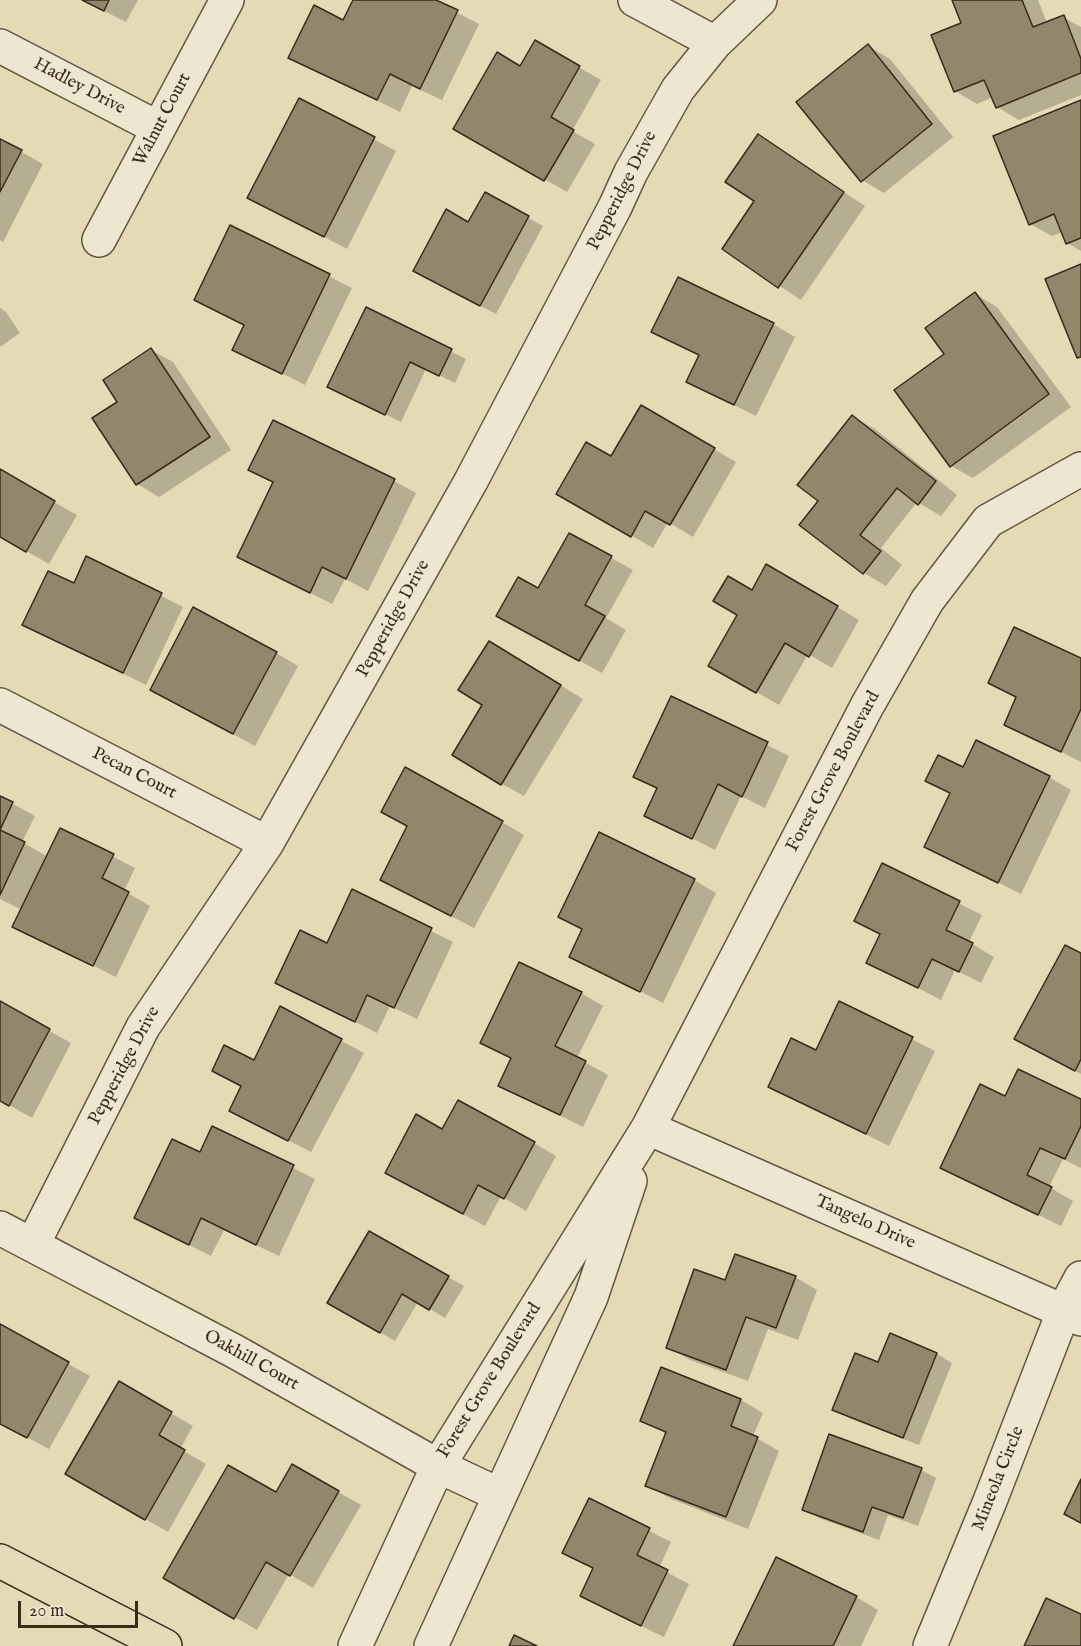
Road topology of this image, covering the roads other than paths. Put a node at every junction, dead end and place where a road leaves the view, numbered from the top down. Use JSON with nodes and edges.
{"nodes":[{"id":1,"x":227,"y":0,"type":"edge"},
{"id":2,"x":635,"y":0,"type":"edge"},
{"id":3,"x":760,"y":0,"type":"edge"},
{"id":4,"x":715,"y":43,"type":"junction"},
{"id":5,"x":0,"y":46,"type":"edge"},
{"id":6,"x":158,"y":128,"type":"junction"},
{"id":7,"x":99,"y":240,"type":"dead end"},
{"id":8,"x":1081,"y":469,"type":"edge"},
{"id":9,"x":0,"y":705,"type":"edge"},
{"id":10,"x":267,"y":843,"type":"junction"},
{"id":11,"x":648,"y":1128,"type":"junction"},
{"id":12,"x":0,"y":1228,"type":"edge"},
{"id":13,"x":33,"y":1244,"type":"junction"},
{"id":14,"x":1081,"y":1278,"type":"edge"},
{"id":15,"x":1073,"y":1315,"type":"edge"},
{"id":16,"x":438,"y":1466,"type":"junction"},
{"id":17,"x":500,"y":1495,"type":"junction"},
{"id":18,"x":0,"y":1561,"type":"edge"},
{"id":19,"x":165,"y":1646,"type":"edge"},
{"id":20,"x":355,"y":1646,"type":"edge"},
{"id":21,"x":430,"y":1646,"type":"edge"},
{"id":22,"x":930,"y":1646,"type":"edge"}],
"edges":[{"from":1,"to":6,"type":"street","name":"Walnut Court"},
{"from":2,"to":4,"type":"street"},
{"from":3,"to":4,"type":"street","name":"Pepperidge Drive"},
{"from":4,"to":10,"type":"street","name":"Pepperidge Drive"},
{"from":5,"to":6,"type":"street","name":"Hadley Drive"},
{"from":6,"to":7,"type":"street","name":"Walnut Court"},
{"from":8,"to":11,"type":"street","name":"Forest Grove Boulevard"},
{"from":9,"to":10,"type":"street","name":"Pecan Court"},
{"from":10,"to":13,"type":"street","name":"Pepperidge Drive"},
{"from":11,"to":15,"type":"street","name":"Tangelo Drive"},
{"from":11,"to":16,"type":"street","name":"Forest Grove Boulevard"},
{"from":11,"to":17,"type":"street","name":"Forest Grove Boulevard"},
{"from":12,"to":13,"type":"street","name":"Oakhill Court"},
{"from":13,"to":16,"type":"street","name":"Oakhill Court"},
{"from":14,"to":15,"type":"street","name":"Mineola Circle"},
{"from":15,"to":22,"type":"street","name":"Mineola Circle"},
{"from":16,"to":17,"type":"street","name":"Oakhill Court"},
{"from":16,"to":20,"type":"street","name":"Forest Grove Boulevard"},
{"from":17,"to":21,"type":"street","name":"Forest Grove Boulevard"},
{"from":18,"to":19,"type":"main road"}]}
